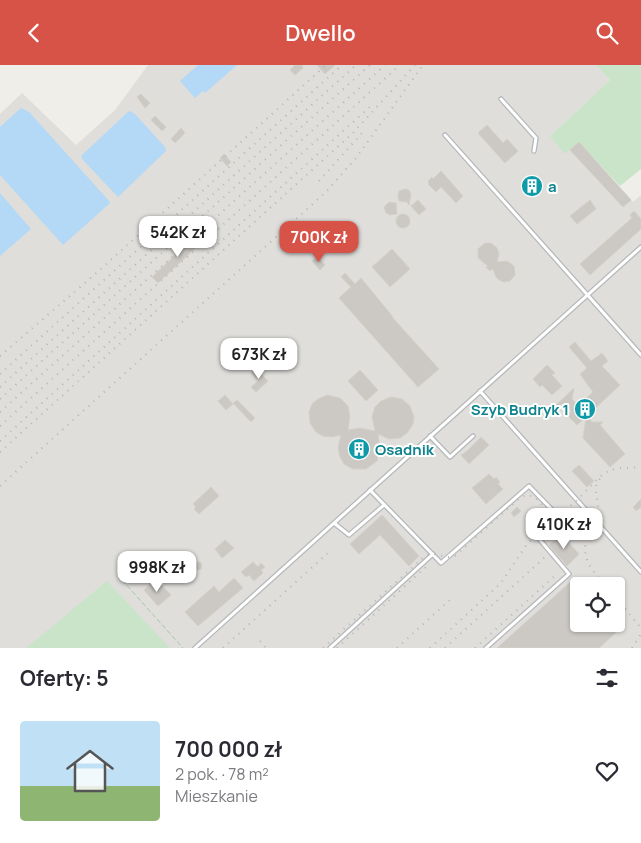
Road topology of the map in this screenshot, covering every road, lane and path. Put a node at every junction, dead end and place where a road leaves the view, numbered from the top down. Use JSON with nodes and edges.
{"nodes":[{"id":1,"x":501,"y":99,"type":"dead end"},
{"id":2,"x":445,"y":135,"type":"dead end"},
{"id":3,"x":534,"y":151,"type":"dead end"},
{"id":4,"x":641,"y":247,"type":"edge"},
{"id":5,"x":587,"y":295,"type":"junction"},
{"id":6,"x":641,"y":355,"type":"edge"},
{"id":7,"x":480,"y":391,"type":"junction"},
{"id":8,"x":430,"y":436,"type":"junction"},
{"id":9,"x":474,"y":436,"type":"dead end"},
{"id":10,"x":370,"y":490,"type":"junction"},
{"id":11,"x":384,"y":505,"type":"junction"},
{"id":12,"x":334,"y":523,"type":"junction"},
{"id":13,"x":432,"y":554,"type":"junction"},
{"id":14,"x":641,"y":572,"type":"edge"},
{"id":15,"x":122,"y":580,"type":"dead end"},
{"id":16,"x":183,"y":648,"type":"edge"},
{"id":17,"x":195,"y":648,"type":"edge"},
{"id":18,"x":330,"y":648,"type":"edge"},
{"id":19,"x":486,"y":648,"type":"edge"}],
"edges":[{"from":1,"to":3,"type":"lane"},
{"from":2,"to":5,"type":"lane"},
{"from":4,"to":5,"type":"lane"},
{"from":5,"to":6,"type":"lane"},
{"from":5,"to":7,"type":"lane"},
{"from":7,"to":8,"type":"lane"},
{"from":7,"to":14,"type":"lane"},
{"from":8,"to":9,"type":"lane"},
{"from":8,"to":10,"type":"lane"},
{"from":10,"to":11,"type":"lane"},
{"from":10,"to":12,"type":"lane"},
{"from":11,"to":12,"type":"lane"},
{"from":11,"to":13,"type":"lane"},
{"from":12,"to":17,"type":"lane"},
{"from":13,"to":18,"type":"lane"},
{"from":13,"to":19,"type":"lane"},
{"from":15,"to":16,"type":"path"}]}
